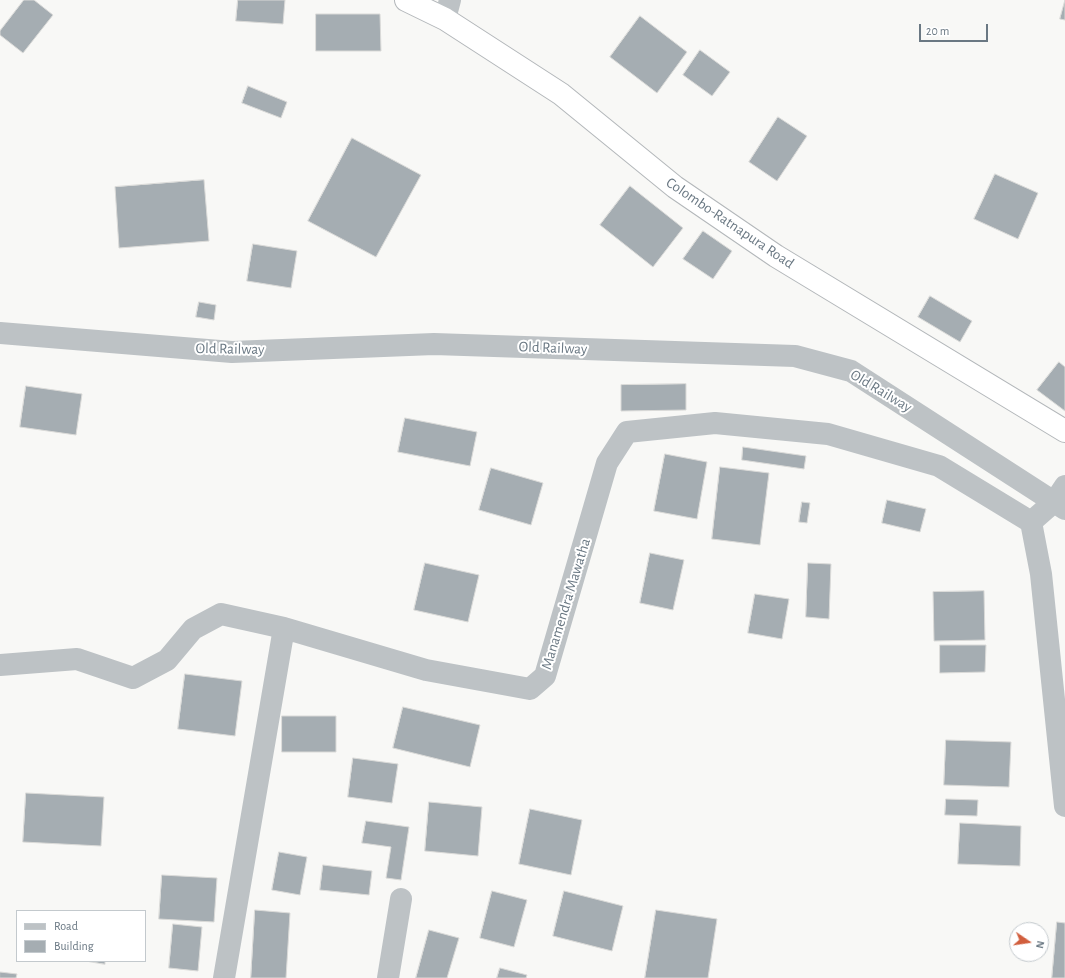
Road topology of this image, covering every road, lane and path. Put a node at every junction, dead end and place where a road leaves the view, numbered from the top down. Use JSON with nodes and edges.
{"nodes":[{"id":1,"x":406,"y":0,"type":"edge"},
{"id":2,"x":447,"y":9,"type":"edge"},
{"id":3,"x":0,"y":333,"type":"edge"},
{"id":4,"x":1065,"y":431,"type":"edge"},
{"id":5,"x":1062,"y":499,"type":"edge"},
{"id":6,"x":1031,"y":522,"type":"junction"},
{"id":7,"x":284,"y":628,"type":"junction"},
{"id":8,"x":0,"y":665,"type":"edge"},
{"id":9,"x":1065,"y":806,"type":"edge"},
{"id":10,"x":401,"y":899,"type":"dead end"},
{"id":11,"x":224,"y":978,"type":"edge"},
{"id":12,"x":388,"y":978,"type":"edge"}],
"edges":[{"from":1,"to":2,"type":"highway","name":"Colombo-Ratnapura Road"},
{"from":2,"to":4,"type":"highway","name":"Colombo-Ratnapura Road"},
{"from":3,"to":5,"type":"street","name":"Old Railway"},
{"from":5,"to":6,"type":"street"},
{"from":6,"to":7,"type":"street","name":"Manamendra Mawatha"},
{"from":6,"to":9,"type":"street"},
{"from":7,"to":8,"type":"street","name":"Manamendra Mawatha"},
{"from":7,"to":11,"type":"street"},
{"from":10,"to":12,"type":"street"}]}
